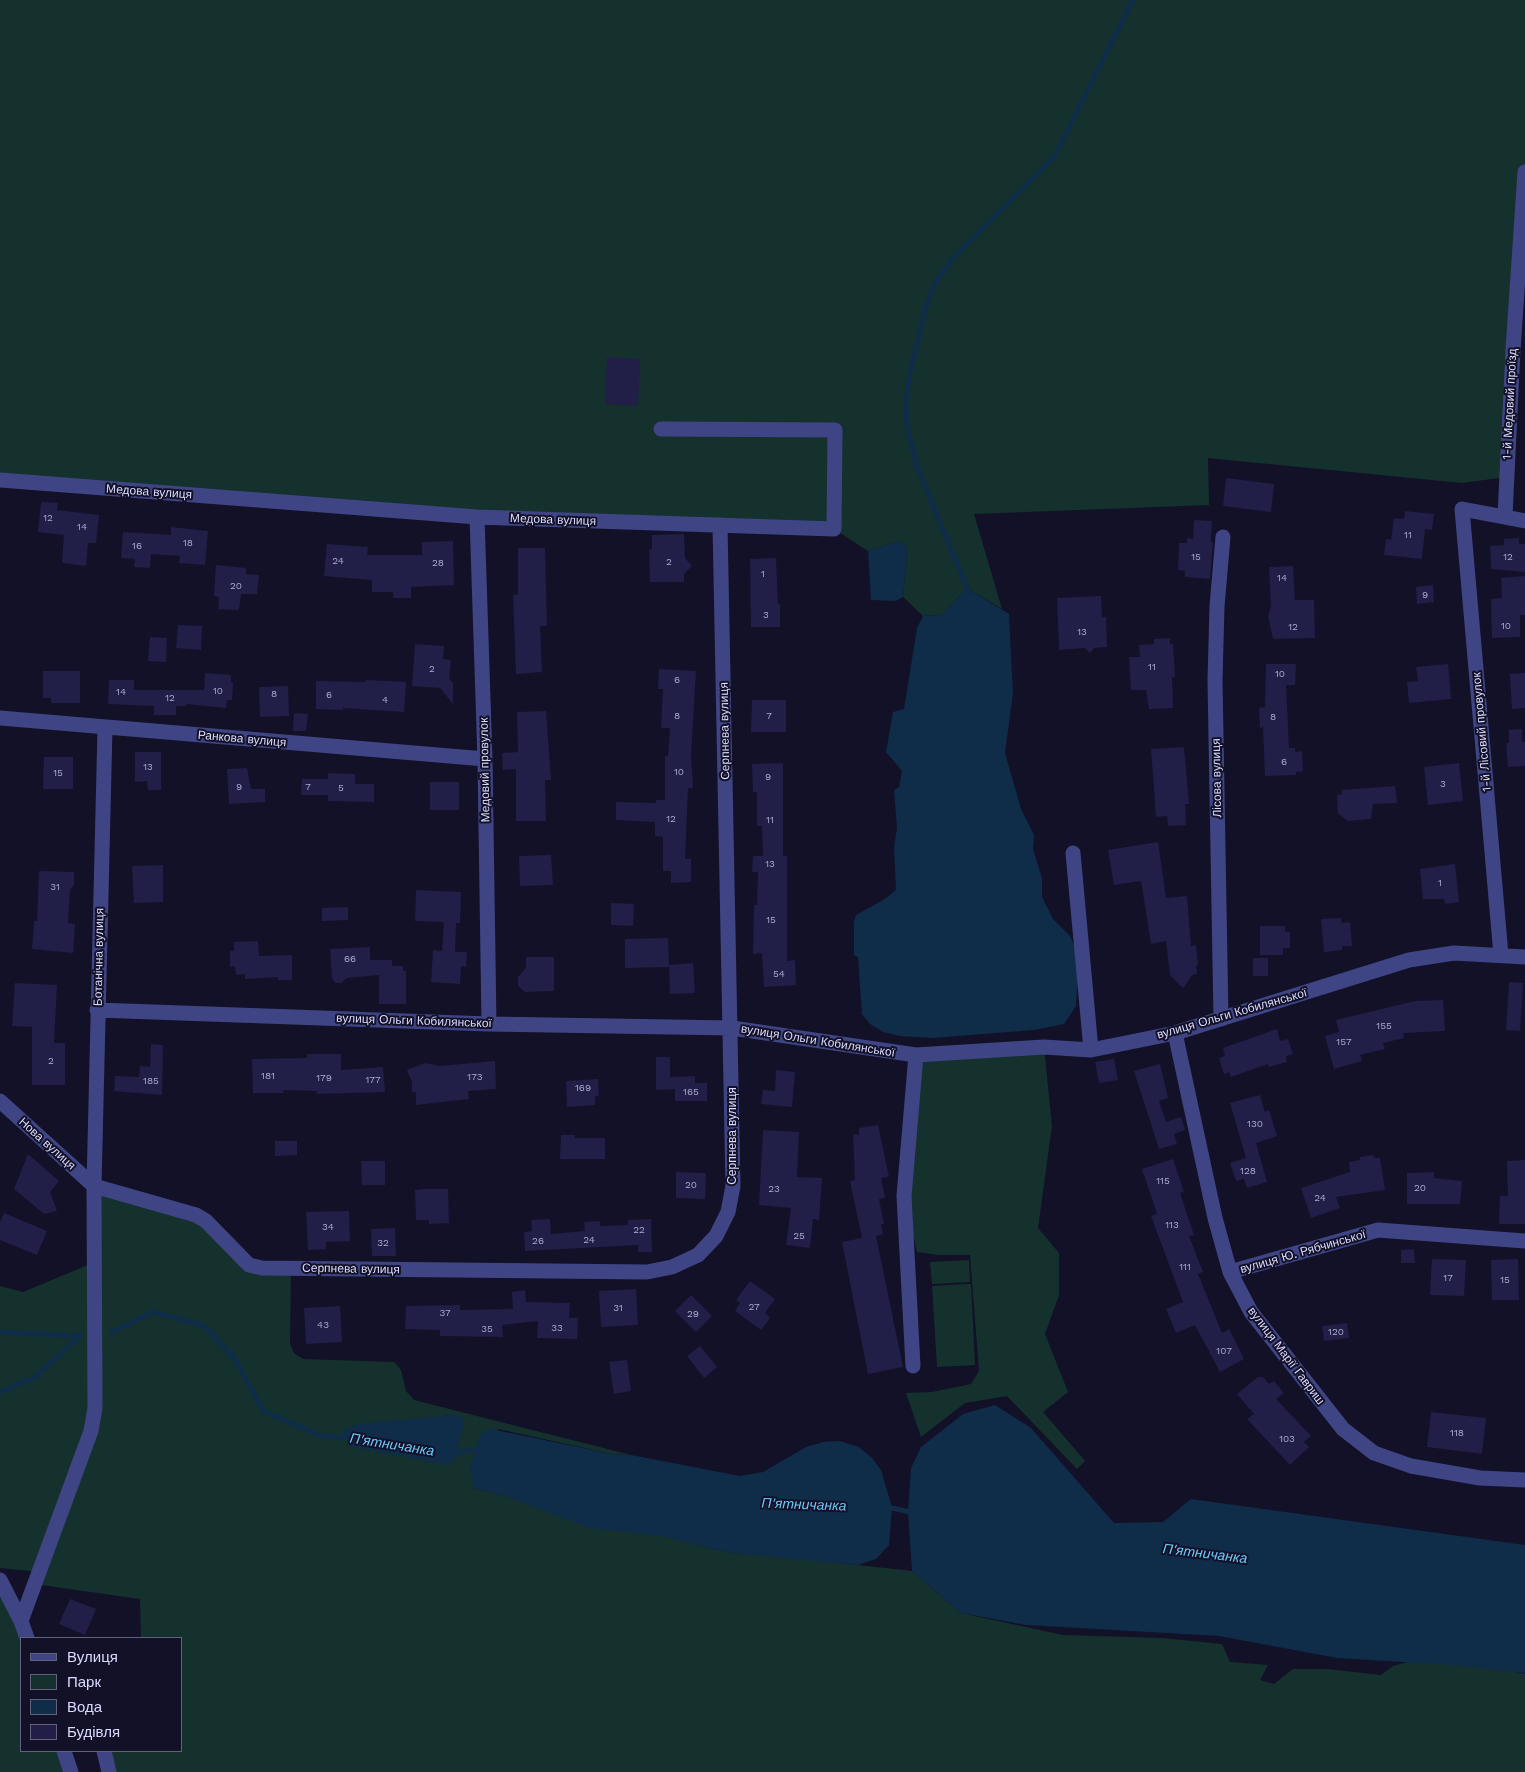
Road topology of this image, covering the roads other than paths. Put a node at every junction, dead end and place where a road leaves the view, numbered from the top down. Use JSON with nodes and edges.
{"nodes":[{"id":1,"x":1525,"y":172,"type":"edge"},
{"id":2,"x":1519,"y":351,"type":"edge"},
{"id":3,"x":661,"y":429,"type":"dead end"},
{"id":4,"x":0,"y":480,"type":"edge"},
{"id":5,"x":1505,"y":516,"type":"junction"},
{"id":6,"x":477,"y":517,"type":"junction"},
{"id":7,"x":1525,"y":521,"type":"edge"},
{"id":8,"x":720,"y":525,"type":"junction"},
{"id":9,"x":1223,"y":537,"type":"dead end"},
{"id":10,"x":0,"y":718,"type":"edge"},
{"id":11,"x":105,"y":728,"type":"junction"},
{"id":12,"x":485,"y":759,"type":"junction"},
{"id":13,"x":1073,"y":853,"type":"dead end"},
{"id":14,"x":1501,"y":955,"type":"junction"},
{"id":15,"x":1525,"y":958,"type":"edge"},
{"id":16,"x":97,"y":1010,"type":"junction"},
{"id":17,"x":1221,"y":1019,"type":"junction"},
{"id":18,"x":489,"y":1024,"type":"junction"},
{"id":19,"x":732,"y":1028,"type":"junction"},
{"id":20,"x":1175,"y":1033,"type":"junction"},
{"id":21,"x":1091,"y":1050,"type":"junction"},
{"id":22,"x":916,"y":1056,"type":"junction"},
{"id":23,"x":0,"y":1101,"type":"edge"},
{"id":24,"x":94,"y":1186,"type":"junction"},
{"id":25,"x":1525,"y":1241,"type":"edge"},
{"id":26,"x":1230,"y":1272,"type":"junction"},
{"id":27,"x":913,"y":1366,"type":"dead end"},
{"id":28,"x":1525,"y":1480,"type":"edge"},
{"id":29,"x":0,"y":1580,"type":"edge"},
{"id":30,"x":21,"y":1621,"type":"junction"},
{"id":31,"x":27,"y":1637,"type":"edge"},
{"id":32,"x":64,"y":1752,"type":"edge"},
{"id":33,"x":104,"y":1752,"type":"edge"},
{"id":34,"x":71,"y":1772,"type":"edge"},
{"id":35,"x":109,"y":1772,"type":"edge"}],
"edges":[{"from":1,"to":2,"type":"street","name":"1-й Медовий проїзд"},
{"from":2,"to":5,"type":"street","name":"1-й Медовий проїзд"},
{"from":3,"to":8,"type":"street","name":"Медова вулиця"},
{"from":4,"to":6,"type":"street","name":"Медова вулиця"},
{"from":5,"to":7,"type":"street"},
{"from":5,"to":14,"type":"street","name":"1-й Лісовий провулок"},
{"from":6,"to":8,"type":"street","name":"Медова вулиця"},
{"from":6,"to":12,"type":"street","name":"Медовий провулок"},
{"from":8,"to":19,"type":"street","name":"Серпнева вулиця"},
{"from":9,"to":17,"type":"street","name":"Лісова вулиця"},
{"from":10,"to":11,"type":"street","name":"Ранкова вулиця"},
{"from":11,"to":12,"type":"street","name":"Ранкова вулиця"},
{"from":11,"to":16,"type":"street","name":"Ботанічна вулиця"},
{"from":12,"to":18,"type":"street","name":"Медовий провулок"},
{"from":13,"to":21,"type":"street"},
{"from":14,"to":15,"type":"street","name":"вулиця Ольги Кобилянської"},
{"from":14,"to":17,"type":"street","name":"вулиця Ольги Кобилянської"},
{"from":16,"to":18,"type":"street","name":"вулиця Ольги Кобилянської"},
{"from":16,"to":24,"type":"street","name":"Ботанічна вулиця"},
{"from":17,"to":20,"type":"street","name":"вулиця Ольги Кобилянської"},
{"from":18,"to":19,"type":"street","name":"вулиця Ольги Кобилянської"},
{"from":19,"to":22,"type":"street","name":"вулиця Ольги Кобилянської"},
{"from":19,"to":24,"type":"street","name":"Серпнева вулиця"},
{"from":20,"to":21,"type":"street","name":"вулиця Ольги Кобилянської"},
{"from":20,"to":26,"type":"street","name":"вулиця Марії Гавриш"},
{"from":21,"to":22,"type":"street","name":"вулиця Ольги Кобилянської"},
{"from":22,"to":27,"type":"street"},
{"from":23,"to":24,"type":"street","name":"Нова вулиця"},
{"from":24,"to":30,"type":"street","name":"Ботанічна вулиця"},
{"from":25,"to":26,"type":"street","name":"вулиця Ю. Рябчинської"},
{"from":26,"to":28,"type":"street","name":"вулиця Марії Гавриш"},
{"from":29,"to":30,"type":"street"},
{"from":30,"to":31,"type":"street"},
{"from":32,"to":34,"type":"street"},
{"from":33,"to":35,"type":"street"}]}
